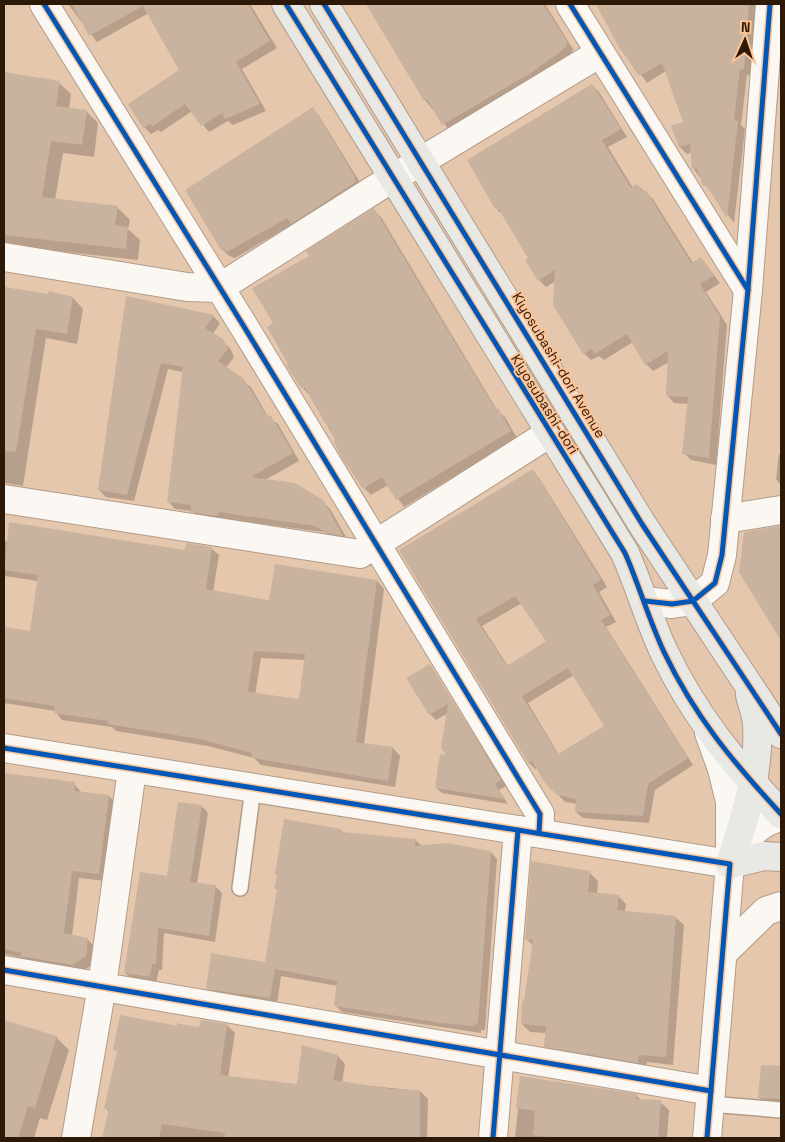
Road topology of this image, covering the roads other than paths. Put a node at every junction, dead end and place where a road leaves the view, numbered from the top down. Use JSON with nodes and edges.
{"nodes":[{"id":1,"x":44,"y":4,"type":"edge"},
{"id":2,"x":286,"y":4,"type":"edge"},
{"id":3,"x":324,"y":4,"type":"edge"},
{"id":4,"x":570,"y":4,"type":"edge"},
{"id":5,"x":770,"y":4,"type":"edge"},
{"id":6,"x":600,"y":52,"type":"junction"},
{"id":7,"x":422,"y":161,"type":"junction"},
{"id":8,"x":392,"y":179,"type":"junction"},
{"id":9,"x":4,"y":257,"type":"edge"},
{"id":10,"x":219,"y":288,"type":"junction"},
{"id":11,"x":748,"y":290,"type":"junction"},
{"id":12,"x":550,"y":433,"type":"junction"},
{"id":13,"x":4,"y":499,"type":"edge"},
{"id":14,"x":781,"y":510,"type":"edge"},
{"id":15,"x":725,"y":519,"type":"junction"},
{"id":16,"x":376,"y":544,"type":"junction"},
{"id":17,"x":645,"y":601,"type":"junction"},
{"id":18,"x":693,"y":601,"type":"junction"},
{"id":19,"x":746,"y":682,"type":"junction"},
{"id":20,"x":707,"y":727,"type":"junction"},
{"id":21,"x":781,"y":734,"type":"edge"},
{"id":22,"x":4,"y":748,"type":"edge"},
{"id":23,"x":132,"y":770,"type":"junction"},
{"id":24,"x":753,"y":783,"type":"junction"},
{"id":25,"x":253,"y":788,"type":"junction"},
{"id":26,"x":781,"y":816,"type":"edge"},
{"id":27,"x":529,"y":831,"type":"junction"},
{"id":28,"x":781,"y":857,"type":"edge"},
{"id":29,"x":730,"y":864,"type":"junction"},
{"id":30,"x":240,"y":888,"type":"dead end"},
{"id":31,"x":781,"y":906,"type":"edge"},
{"id":32,"x":723,"y":953,"type":"junction"},
{"id":33,"x":4,"y":970,"type":"edge"},
{"id":34,"x":102,"y":986,"type":"junction"},
{"id":35,"x":499,"y":1057,"type":"junction"},
{"id":36,"x":710,"y":1097,"type":"junction"},
{"id":37,"x":781,"y":1110,"type":"edge"},
{"id":38,"x":76,"y":1138,"type":"edge"},
{"id":39,"x":493,"y":1138,"type":"edge"},
{"id":40,"x":707,"y":1138,"type":"edge"}],
"edges":[{"from":1,"to":10,"type":"street"},
{"from":2,"to":8,"type":"main road","name":"Kiyosubashi-dori"},
{"from":3,"to":7,"type":"main road","name":"Kiyosubashi-dori Avenue"},
{"from":4,"to":6,"type":"street"},
{"from":5,"to":11,"type":"street"},
{"from":6,"to":7,"type":"street"},
{"from":6,"to":11,"type":"street"},
{"from":7,"to":8,"type":"street"},
{"from":7,"to":18,"type":"main road","name":"Kiyosubashi-dori Avenue"},
{"from":8,"to":10,"type":"street"},
{"from":8,"to":12,"type":"main road","name":"Kiyosubashi-dori"},
{"from":9,"to":10,"type":"street"},
{"from":10,"to":16,"type":"street"},
{"from":11,"to":15,"type":"street"},
{"from":12,"to":16,"type":"street"},
{"from":12,"to":17,"type":"main road","name":"Kiyosubashi-dori"},
{"from":13,"to":16,"type":"street"},
{"from":14,"to":15,"type":"street"},
{"from":15,"to":18,"type":"street"},
{"from":16,"to":27,"type":"street"},
{"from":17,"to":18,"type":"street"},
{"from":17,"to":20,"type":"main road","name":"Kiyosubashi-dori"},
{"from":18,"to":19,"type":"main road","name":"Kiyosubashi-dori Avenue"},
{"from":19,"to":21,"type":"main road","name":"Kiyosubashi-dori Avenue"},
{"from":19,"to":24,"type":"main road"},
{"from":20,"to":24,"type":"main road","name":"Kiyosubashi-dori"},
{"from":20,"to":29,"type":"street"},
{"from":22,"to":23,"type":"street"},
{"from":23,"to":25,"type":"street"},
{"from":23,"to":34,"type":"street"},
{"from":24,"to":26,"type":"main road","name":"Kiyosubashi-dori"},
{"from":24,"to":29,"type":"main road"},
{"from":25,"to":27,"type":"street"},
{"from":25,"to":30,"type":"lane"},
{"from":26,"to":29,"type":"street"},
{"from":27,"to":29,"type":"street"},
{"from":27,"to":35,"type":"street"},
{"from":28,"to":29,"type":"main road"},
{"from":29,"to":32,"type":"street"},
{"from":31,"to":32,"type":"street"},
{"from":32,"to":36,"type":"street"},
{"from":33,"to":34,"type":"street"},
{"from":34,"to":35,"type":"street"},
{"from":34,"to":38,"type":"street"},
{"from":35,"to":36,"type":"street"},
{"from":35,"to":39,"type":"street"},
{"from":36,"to":37,"type":"lane"},
{"from":36,"to":40,"type":"street"}]}
